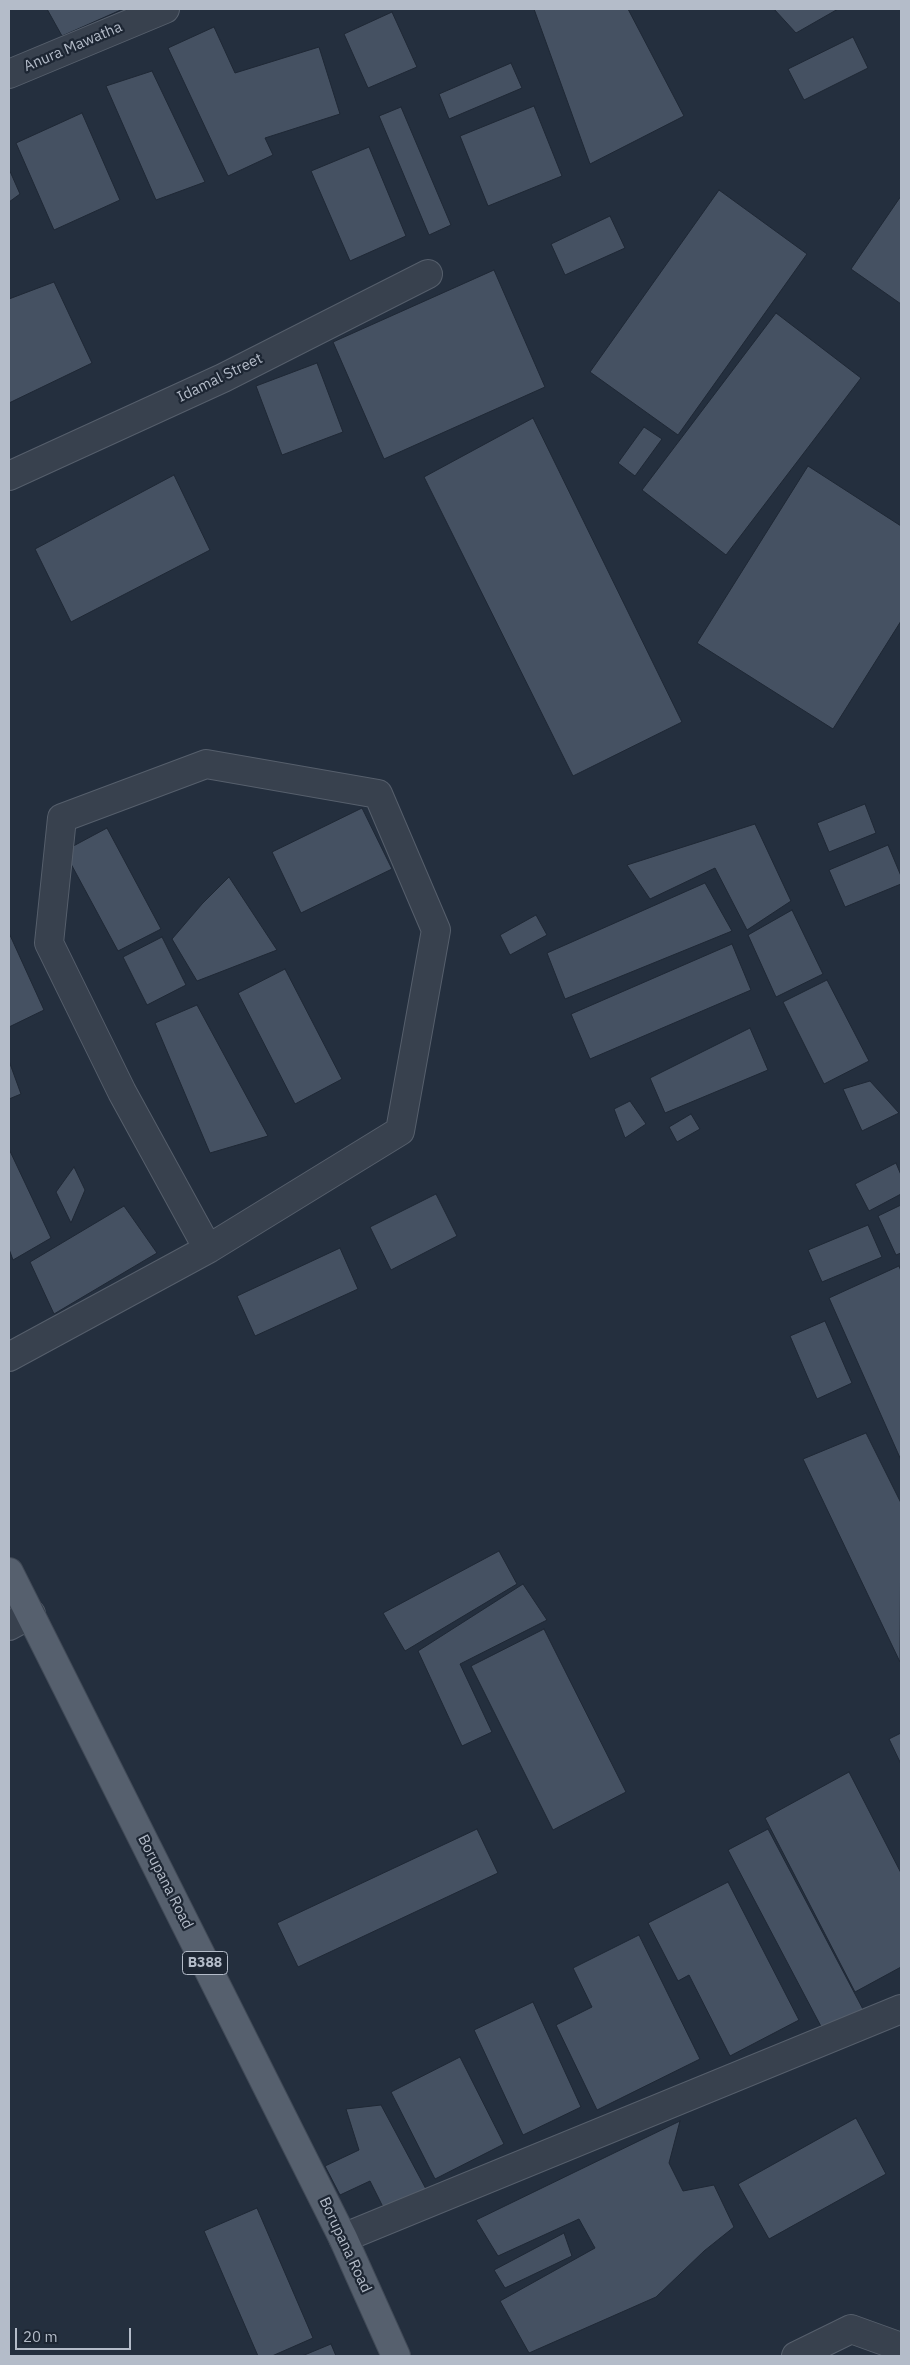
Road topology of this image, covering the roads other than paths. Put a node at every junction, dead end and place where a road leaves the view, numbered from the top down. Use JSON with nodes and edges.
{"nodes":[{"id":1,"x":165,"y":9,"type":"edge"},
{"id":2,"x":9,"y":74,"type":"edge"},
{"id":3,"x":428,"y":274,"type":"dead end"},
{"id":4,"x":9,"y":476,"type":"edge"},
{"id":5,"x":208,"y":1249,"type":"junction"},
{"id":6,"x":9,"y":1357,"type":"edge"},
{"id":7,"x":9,"y":1572,"type":"edge"},
{"id":8,"x":20,"y":1620,"type":"edge"},
{"id":9,"x":901,"y":2009,"type":"edge"},
{"id":10,"x":343,"y":2238,"type":"junction"},
{"id":11,"x":901,"y":2347,"type":"edge"},
{"id":12,"x":396,"y":2356,"type":"edge"},
{"id":13,"x":796,"y":2356,"type":"edge"}],
"edges":[{"from":1,"to":2,"type":"street","name":"Anura Mawatha"},
{"from":3,"to":4,"type":"street","name":"Idamal Street"},
{"from":5,"to":5,"type":"street"},
{"from":5,"to":6,"type":"street"},
{"from":7,"to":8,"type":"main road","name":"Borupana Road","number":"B388"},
{"from":8,"to":10,"type":"main road","name":"Borupana Road","number":"B388"},
{"from":9,"to":10,"type":"street"},
{"from":10,"to":12,"type":"main road","name":"Borupana Road","number":"B388"},
{"from":11,"to":13,"type":"street"}]}
